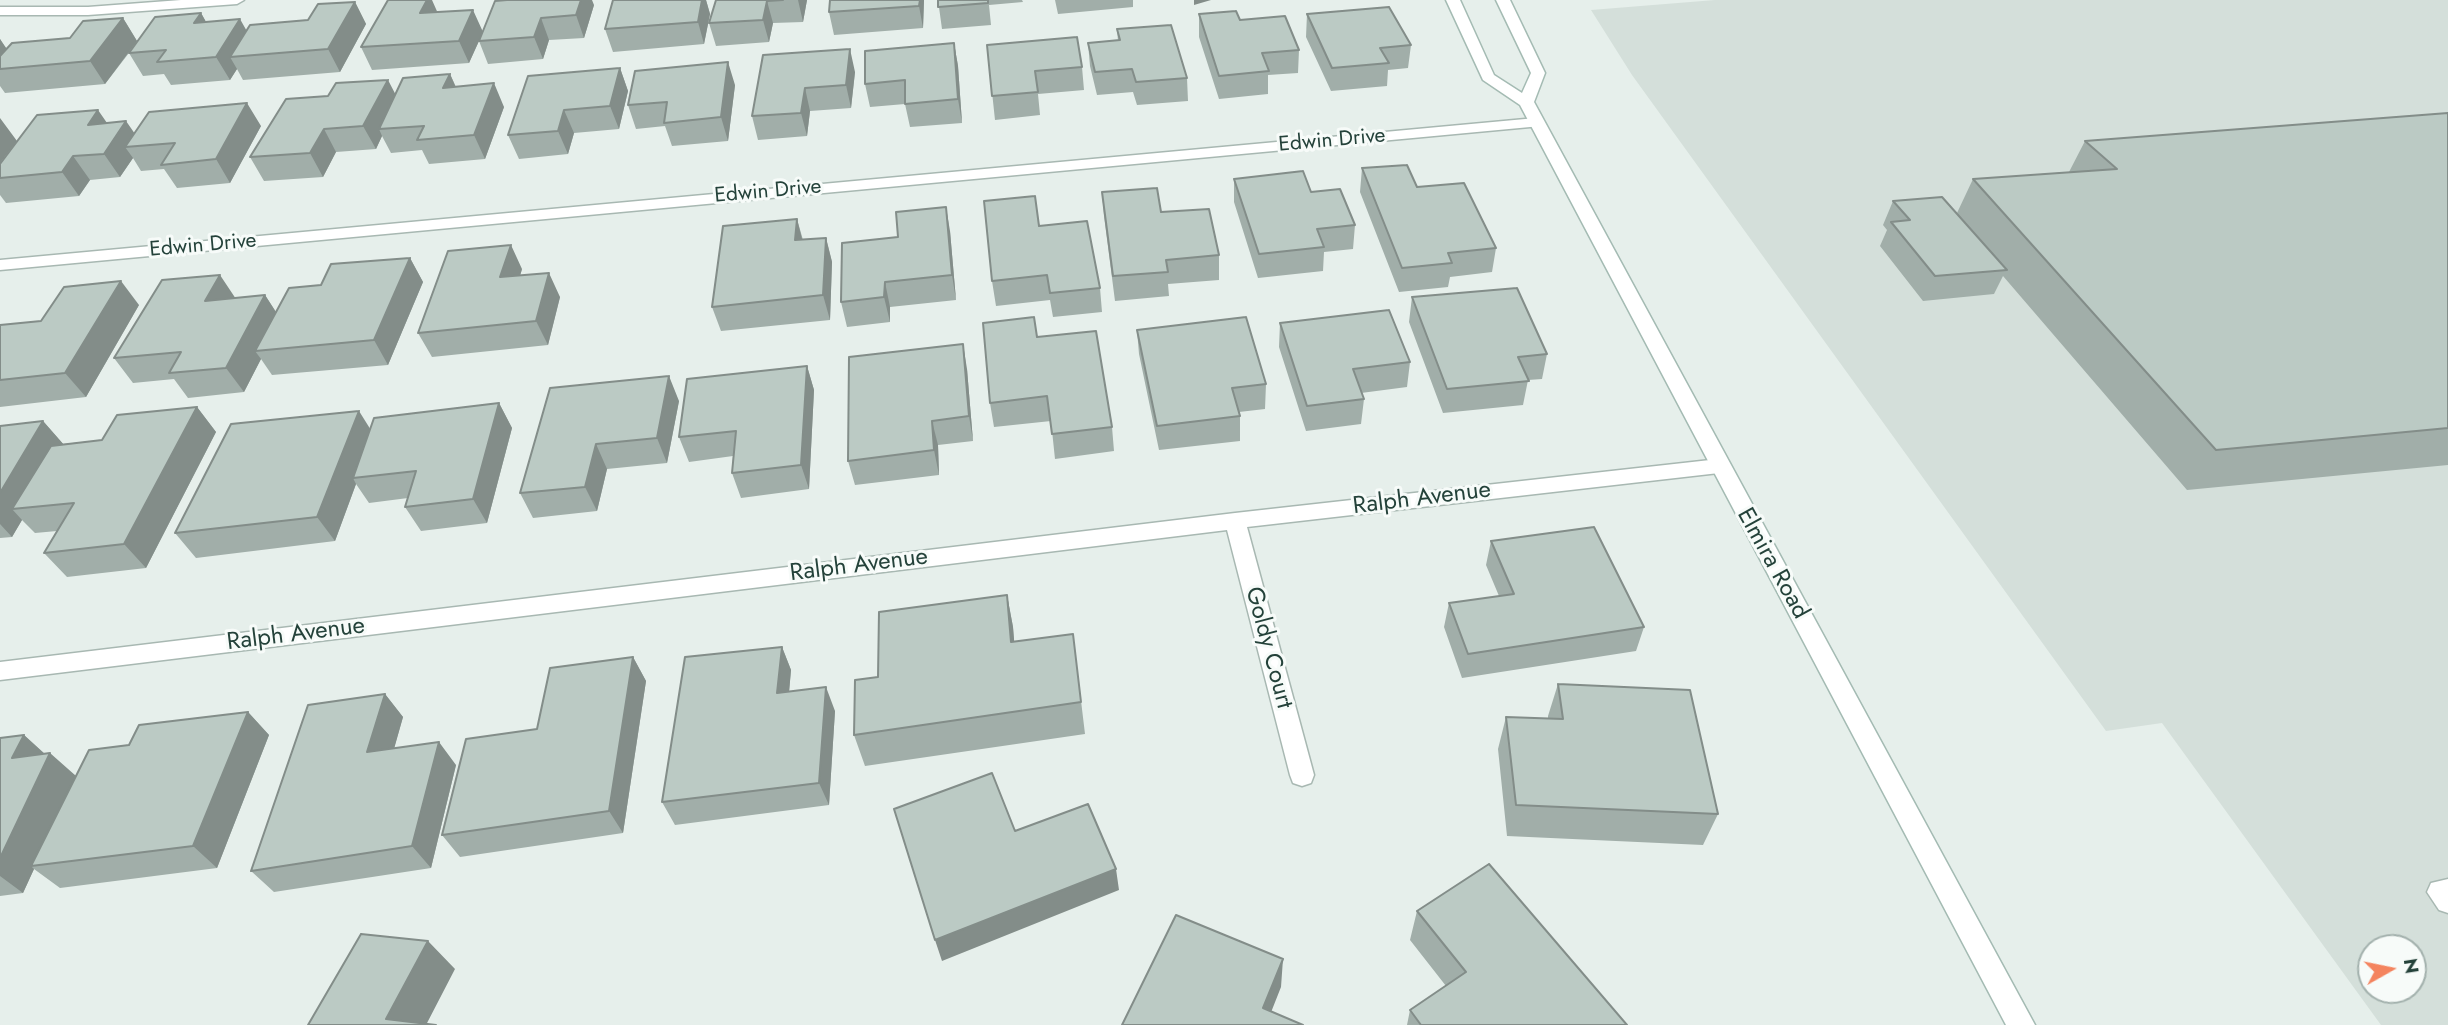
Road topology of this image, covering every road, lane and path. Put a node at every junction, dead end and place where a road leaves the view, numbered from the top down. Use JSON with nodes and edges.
{"nodes":[{"id":1,"x":237,"y":0,"type":"edge"},
{"id":2,"x":1453,"y":0,"type":"edge"},
{"id":3,"x":1503,"y":0,"type":"edge"},
{"id":4,"x":0,"y":11,"type":"edge"},
{"id":5,"x":1526,"y":102,"type":"junction"},
{"id":6,"x":1536,"y":122,"type":"junction"},
{"id":7,"x":0,"y":265,"type":"edge"},
{"id":8,"x":1719,"y":466,"type":"junction"},
{"id":9,"x":1235,"y":520,"type":"junction"},
{"id":10,"x":0,"y":671,"type":"edge"},
{"id":11,"x":1302,"y":775,"type":"dead end"},
{"id":12,"x":2448,"y":891,"type":"edge"},
{"id":13,"x":2448,"y":901,"type":"edge"},
{"id":14,"x":2021,"y":1025,"type":"edge"}],
"edges":[{"from":1,"to":4,"type":"street"},
{"from":2,"to":5,"type":"street"},
{"from":3,"to":5,"type":"street"},
{"from":5,"to":6,"type":"street","name":"Elmira Road"},
{"from":6,"to":7,"type":"street","name":"Edwin Drive"},
{"from":6,"to":8,"type":"street","name":"Elmira Road"},
{"from":8,"to":9,"type":"street","name":"Ralph Avenue"},
{"from":8,"to":14,"type":"street","name":"Elmira Road"},
{"from":9,"to":10,"type":"street","name":"Ralph Avenue"},
{"from":9,"to":11,"type":"street","name":"Goldy Court"},
{"from":12,"to":13,"type":"street"}]}
